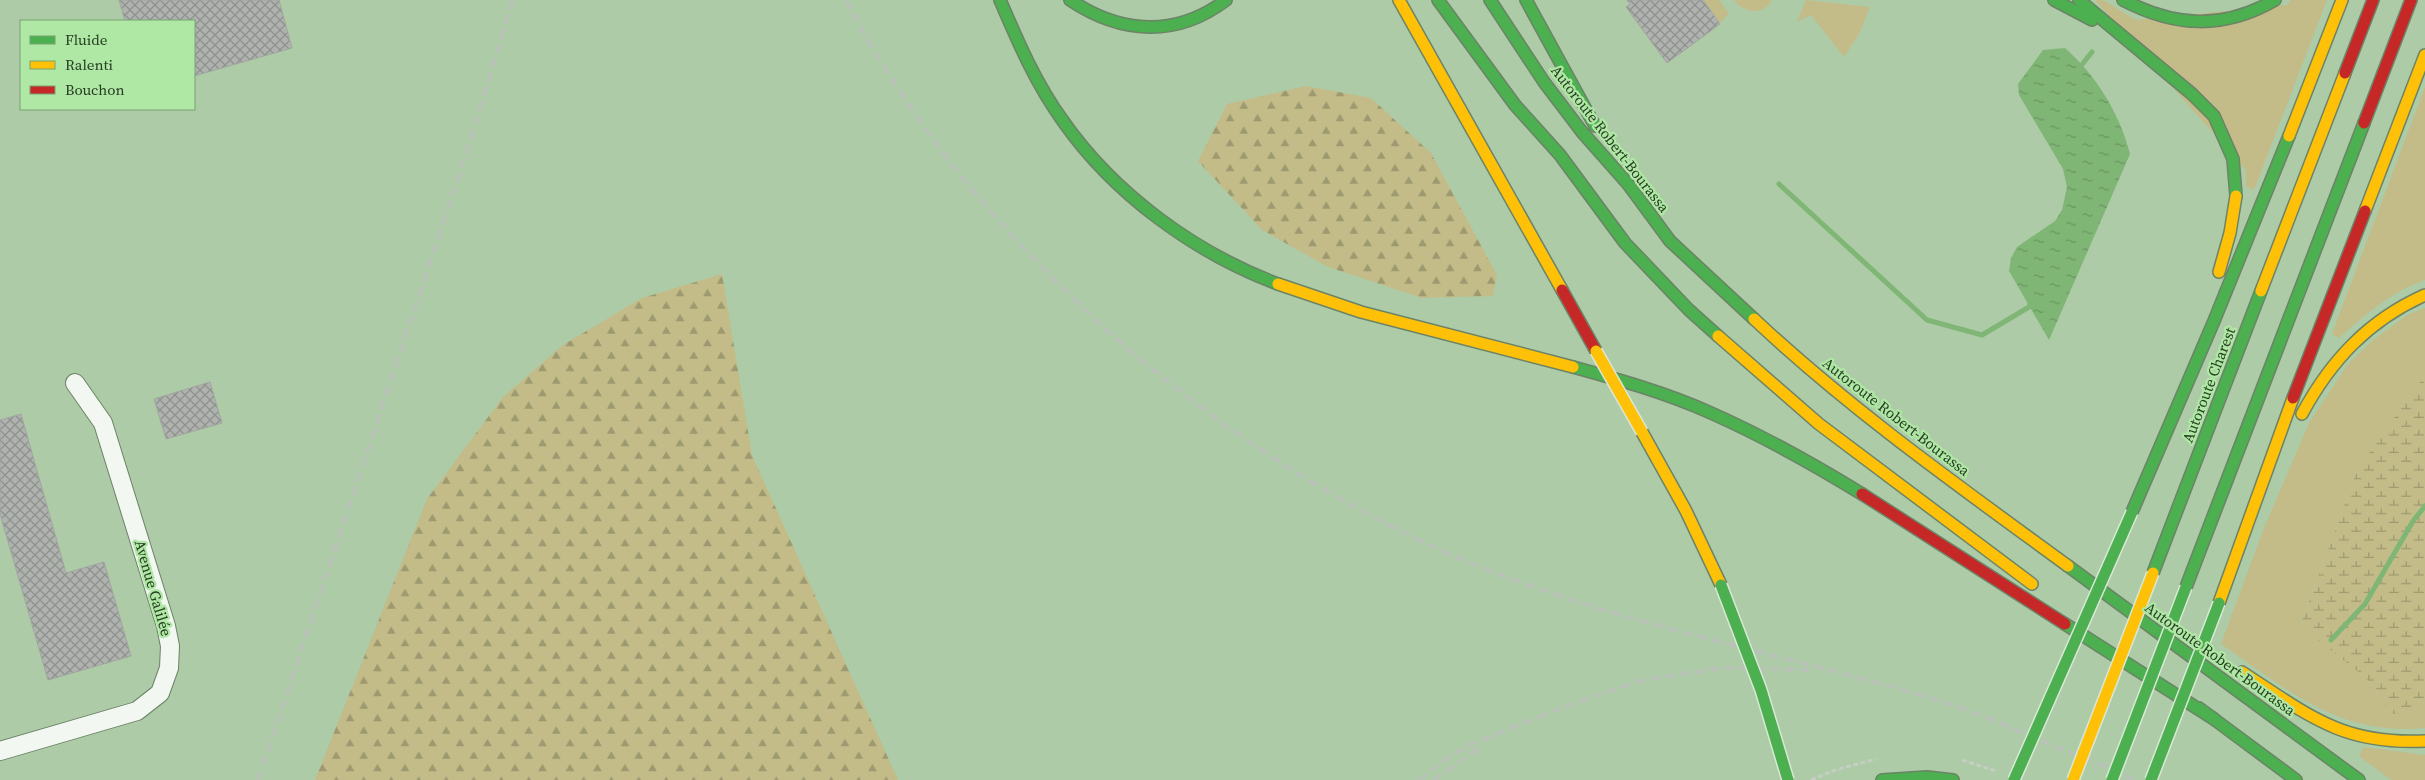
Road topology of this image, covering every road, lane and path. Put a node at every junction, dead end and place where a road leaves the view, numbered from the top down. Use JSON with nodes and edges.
{"nodes":[{"id":1,"x":1000,"y":0,"type":"edge"},
{"id":2,"x":1070,"y":0,"type":"edge"},
{"id":3,"x":1226,"y":0,"type":"edge"},
{"id":4,"x":1399,"y":0,"type":"edge"},
{"id":5,"x":1438,"y":0,"type":"edge"},
{"id":6,"x":1490,"y":0,"type":"edge"},
{"id":7,"x":1526,"y":0,"type":"edge"},
{"id":8,"x":2054,"y":0,"type":"edge"},
{"id":9,"x":2079,"y":0,"type":"edge"},
{"id":10,"x":2123,"y":0,"type":"edge"},
{"id":11,"x":2275,"y":0,"type":"edge"},
{"id":12,"x":2342,"y":0,"type":"edge"},
{"id":13,"x":2373,"y":0,"type":"edge"},
{"id":14,"x":2411,"y":0,"type":"edge"},
{"id":15,"x":2119,"y":34,"type":"junction"},
{"id":16,"x":2425,"y":54,"type":"edge"},
{"id":17,"x":1628,"y":184,"type":"junction"},
{"id":18,"x":2216,"y":282,"type":"dead end"},
{"id":19,"x":2425,"y":295,"type":"edge"},
{"id":20,"x":2210,"y":298,"type":"dead end"},
{"id":21,"x":75,"y":383,"type":"dead end"},
{"id":22,"x":2167,"y":433,"type":"junction"},
{"id":23,"x":2062,"y":561,"type":"junction"},
{"id":24,"x":2041,"y":590,"type":"dead end"},
{"id":25,"x":2219,"y":603,"type":"junction"},
{"id":26,"x":2072,"y":614,"type":"dead end"},
{"id":27,"x":2213,"y":655,"type":"dead end"},
{"id":28,"x":2230,"y":665,"type":"dead end"},
{"id":29,"x":2214,"y":719,"type":"junction"},
{"id":30,"x":2425,"y":741,"type":"edge"},
{"id":31,"x":0,"y":752,"type":"edge"},
{"id":32,"x":1788,"y":780,"type":"edge"},
{"id":33,"x":1882,"y":780,"type":"edge"},
{"id":34,"x":1953,"y":780,"type":"edge"},
{"id":35,"x":2014,"y":780,"type":"edge"},
{"id":36,"x":2073,"y":780,"type":"edge"},
{"id":37,"x":2112,"y":780,"type":"edge"},
{"id":38,"x":2151,"y":780,"type":"edge"},
{"id":39,"x":2296,"y":780,"type":"edge"},
{"id":40,"x":2359,"y":780,"type":"edge"}],
"edges":[{"from":1,"to":29,"type":"main road"},
{"from":2,"to":3,"type":"main road"},
{"from":4,"to":32,"type":"main road","bridge":true},
{"from":5,"to":24,"type":"main road"},
{"from":6,"to":17,"type":"main road","name":"Autoroute Robert-Bourassa"},
{"from":7,"to":17,"type":"main road"},
{"from":8,"to":15,"type":"main road"},
{"from":9,"to":15,"type":"main road"},
{"from":10,"to":11,"type":"main road"},
{"from":12,"to":22,"type":"main road"},
{"from":13,"to":36,"type":"main road","name":"Autoroute Charest","bridge":true},
{"from":14,"to":37,"type":"main road","bridge":true},
{"from":15,"to":18,"type":"main road"},
{"from":16,"to":25,"type":"main road"},
{"from":17,"to":23,"type":"main road","name":"Autoroute Robert-Bourassa"},
{"from":19,"to":25,"type":"main road"},
{"from":20,"to":22,"type":"main road"},
{"from":21,"to":31,"type":"street","name":"Avenue Galilée"},
{"from":22,"to":35,"type":"main road","bridge":true},
{"from":23,"to":27,"type":"main road"},
{"from":23,"to":40,"type":"main road","name":"Autoroute Robert-Bourassa"},
{"from":25,"to":38,"type":"main road","bridge":true},
{"from":26,"to":29,"type":"main road"},
{"from":28,"to":30,"type":"main road"},
{"from":29,"to":39,"type":"main road"},
{"from":33,"to":34,"type":"main road"}]}
